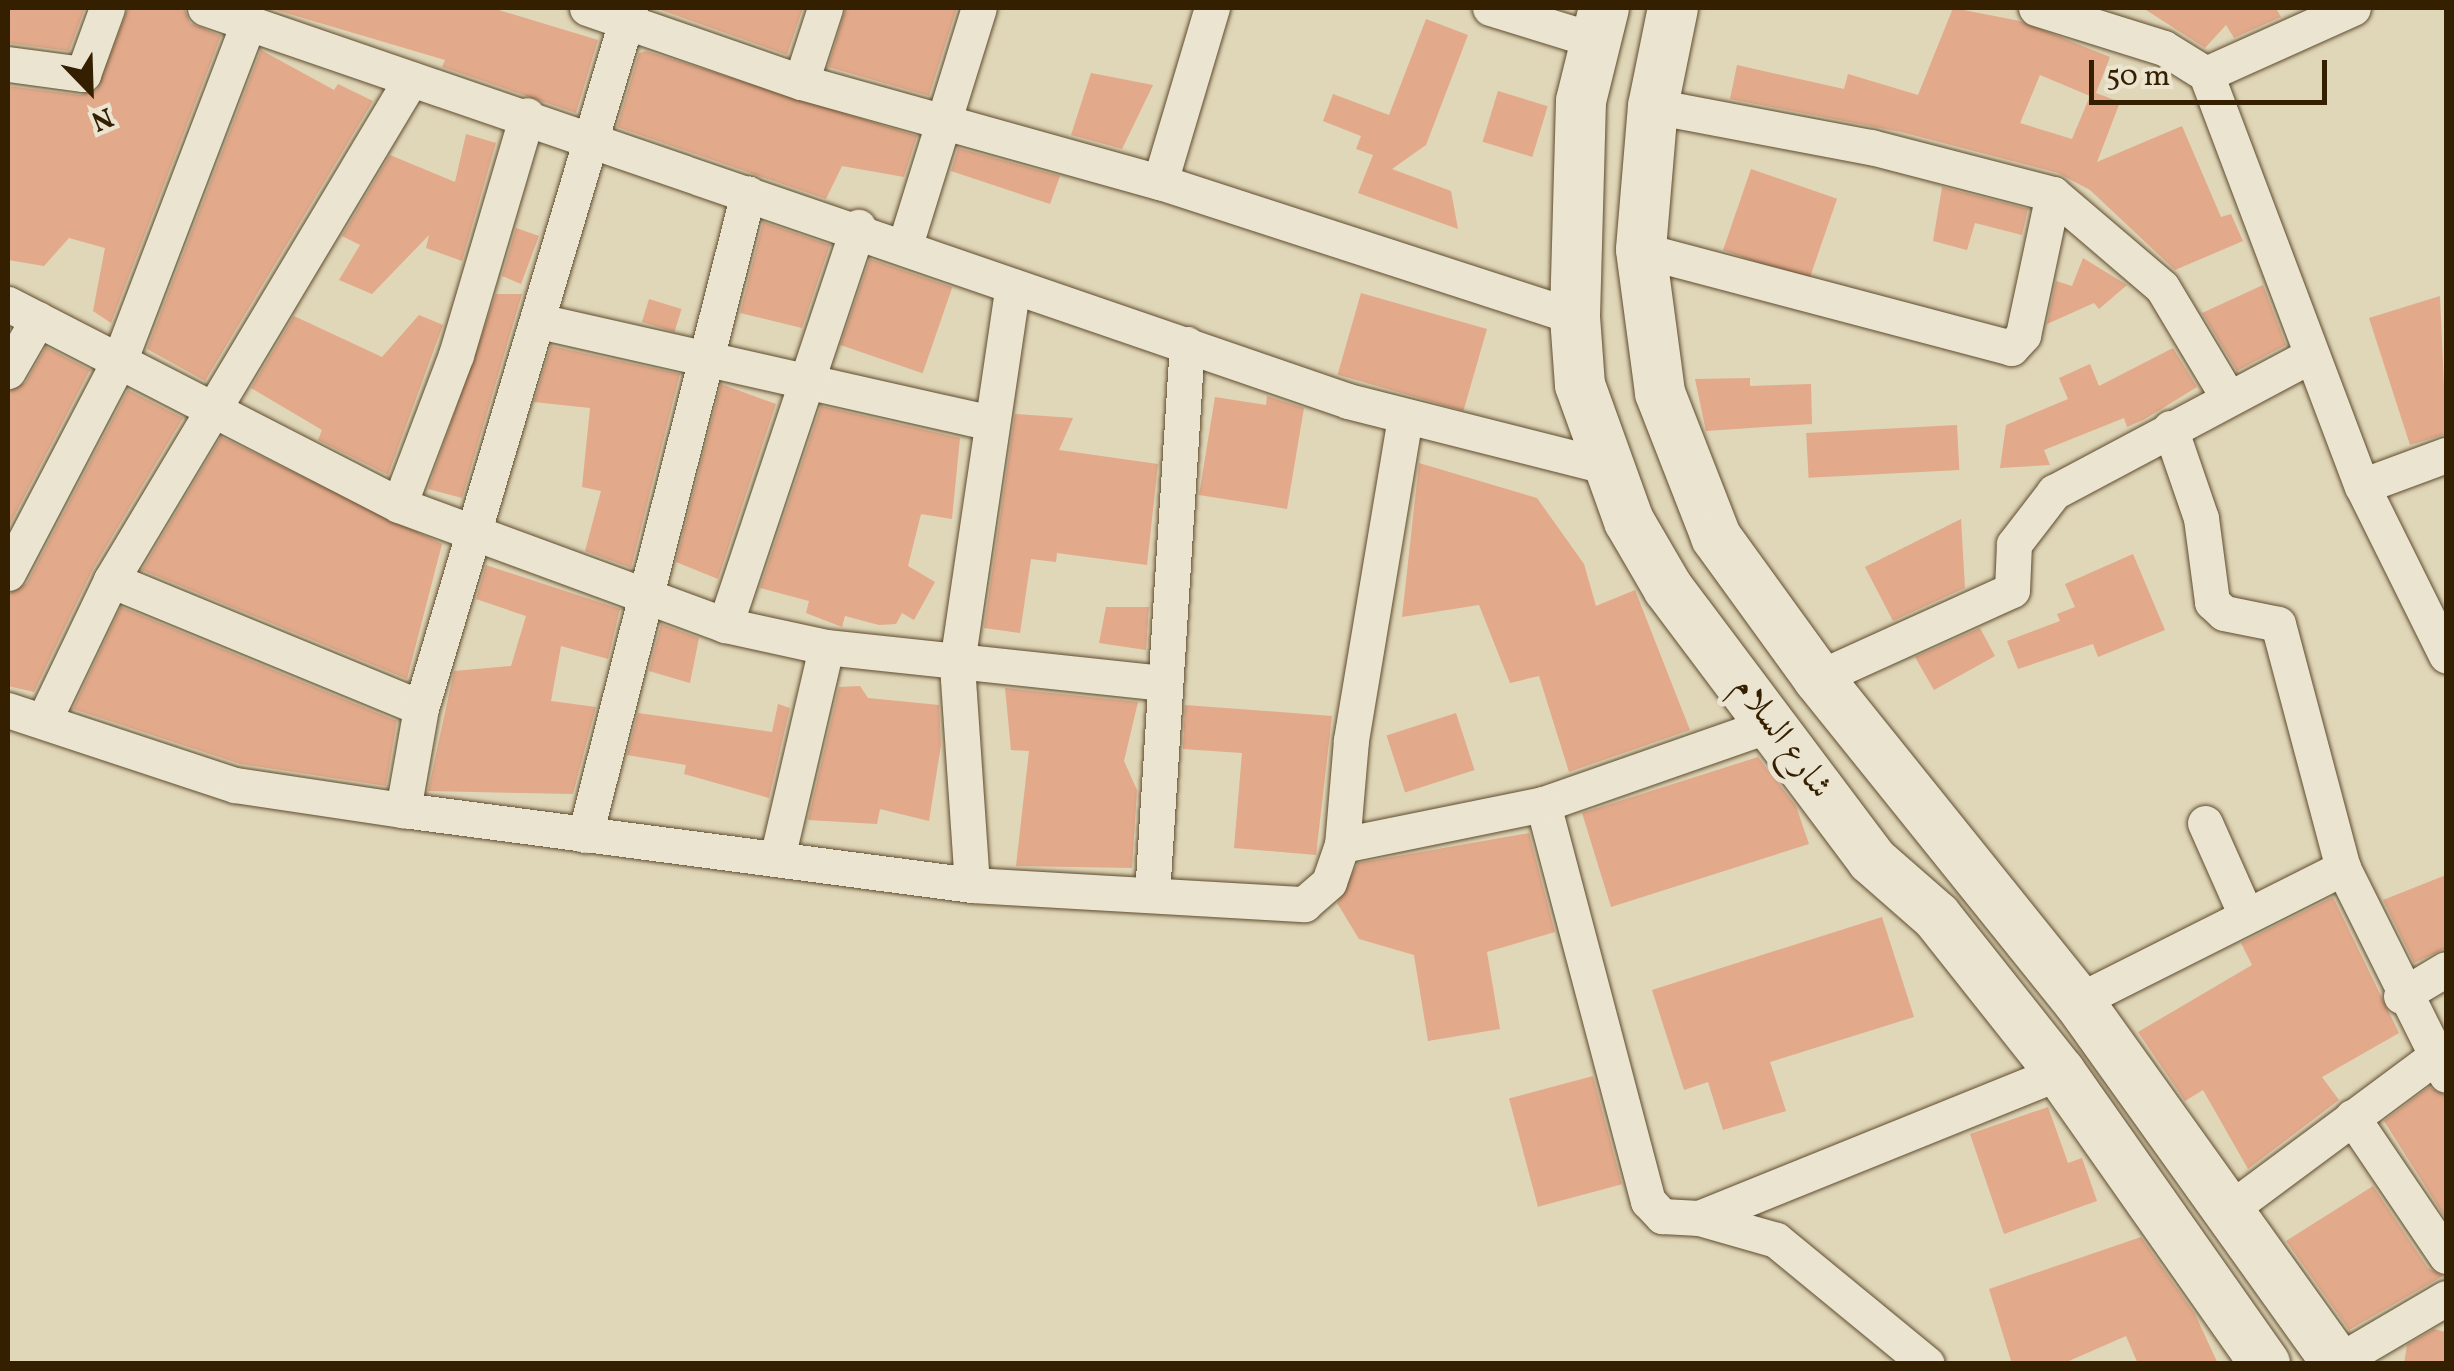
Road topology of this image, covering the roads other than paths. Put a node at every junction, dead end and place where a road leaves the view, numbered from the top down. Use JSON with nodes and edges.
{"nodes":[{"id":1,"x":107,"y":8,"type":"edge"},
{"id":2,"x":205,"y":8,"type":"edge"},
{"id":3,"x":587,"y":8,"type":"edge"},
{"id":4,"x":824,"y":8,"type":"edge"},
{"id":5,"x":979,"y":8,"type":"edge"},
{"id":6,"x":1212,"y":8,"type":"edge"},
{"id":7,"x":1490,"y":8,"type":"edge"},
{"id":8,"x":1673,"y":8,"type":"edge"},
{"id":9,"x":2036,"y":8,"type":"edge"},
{"id":10,"x":2353,"y":8,"type":"edge"},
{"id":11,"x":628,"y":14,"type":"edge"},
{"id":12,"x":2089,"y":14,"type":"edge"},
{"id":13,"x":248,"y":24,"type":"junction"},
{"id":14,"x":1599,"y":24,"type":"edge"},
{"id":15,"x":8,"y":64,"type":"edge"},
{"id":16,"x":2206,"y":74,"type":"junction"},
{"id":17,"x":411,"y":78,"type":"junction"},
{"id":18,"x":801,"y":82,"type":"junction"},
{"id":19,"x":1653,"y":106,"type":"junction"},
{"id":20,"x":527,"y":115,"type":"junction"},
{"id":21,"x":945,"y":122,"type":"junction"},
{"id":22,"x":590,"y":134,"type":"junction"},
{"id":23,"x":1160,"y":182,"type":"junction"},
{"id":24,"x":748,"y":194,"type":"junction"},
{"id":25,"x":2053,"y":194,"type":"junction"},
{"id":26,"x":858,"y":227,"type":"junction"},
{"id":27,"x":905,"y":244,"type":"junction"},
{"id":28,"x":1641,"y":250,"type":"junction"},
{"id":29,"x":1013,"y":286,"type":"junction"},
{"id":30,"x":22,"y":311,"type":"edge"},
{"id":31,"x":1575,"y":317,"type":"junction"},
{"id":32,"x":539,"y":321,"type":"junction"},
{"id":33,"x":1187,"y":344,"type":"junction"},
{"id":34,"x":704,"y":355,"type":"junction"},
{"id":35,"x":2310,"y":356,"type":"junction"},
{"id":36,"x":120,"y":359,"type":"junction"},
{"id":37,"x":8,"y":371,"type":"edge"},
{"id":38,"x":804,"y":376,"type":"junction"},
{"id":39,"x":2226,"y":394,"type":"junction"},
{"id":40,"x":212,"y":408,"type":"junction"},
{"id":41,"x":1406,"y":418,"type":"junction"},
{"id":42,"x":988,"y":422,"type":"junction"},
{"id":43,"x":2170,"y":428,"type":"junction"},
{"id":44,"x":2446,"y":455,"type":"edge"},
{"id":45,"x":1604,"y":466,"type":"junction"},
{"id":46,"x":2362,"y":486,"type":"junction"},
{"id":47,"x":399,"y":505,"type":"junction"},
{"id":48,"x":471,"y":529,"type":"junction"},
{"id":49,"x":8,"y":573,"type":"edge"},
{"id":50,"x":111,"y":580,"type":"junction"},
{"id":51,"x":642,"y":590,"type":"junction"},
{"id":52,"x":725,"y":626,"type":"junction"},
{"id":53,"x":826,"y":646,"type":"junction"},
{"id":54,"x":2446,"y":655,"type":"edge"},
{"id":55,"x":957,"y":662,"type":"junction"},
{"id":56,"x":1818,"y":678,"type":"junction"},
{"id":57,"x":1162,"y":683,"type":"junction"},
{"id":58,"x":421,"y":708,"type":"junction"},
{"id":59,"x":8,"y":710,"type":"edge"},
{"id":60,"x":44,"y":720,"type":"junction"},
{"id":61,"x":1772,"y":724,"type":"junction"},
{"id":62,"x":1542,"y":804,"type":"junction"},
{"id":63,"x":403,"y":810,"type":"junction"},
{"id":64,"x":2205,"y":823,"type":"dead end"},
{"id":65,"x":584,"y":835,"type":"junction"},
{"id":66,"x":1342,"y":845,"type":"junction"},
{"id":67,"x":778,"y":854,"type":"junction"},
{"id":68,"x":2343,"y":868,"type":"junction"},
{"id":69,"x":972,"y":885,"type":"junction"},
{"id":70,"x":1986,"y":885,"type":"junction"},
{"id":71,"x":1152,"y":895,"type":"junction"},
{"id":72,"x":2246,"y":915,"type":"junction"},
{"id":73,"x":1937,"y":917,"type":"junction"},
{"id":74,"x":2446,"y":969,"type":"edge"},
{"id":75,"x":2401,"y":996,"type":"junction"},
{"id":76,"x":2078,"y":1001,"type":"junction"},
{"id":77,"x":2440,"y":1066,"type":"edge"},
{"id":78,"x":2060,"y":1072,"type":"junction"},
{"id":79,"x":2352,"y":1117,"type":"junction"},
{"id":80,"x":2230,"y":1209,"type":"junction"},
{"id":81,"x":1699,"y":1218,"type":"junction"},
{"id":82,"x":2446,"y":1256,"type":"edge"},
{"id":83,"x":2446,"y":1298,"type":"edge"},
{"id":84,"x":2337,"y":1363,"type":"edge"},
{"id":85,"x":1928,"y":1364,"type":"edge"},
{"id":86,"x":2265,"y":1364,"type":"edge"}],
"edges":[{"from":1,"to":15,"type":"street"},
{"from":2,"to":13,"type":"street"},
{"from":3,"to":11,"type":"street"},
{"from":4,"to":18,"type":"street"},
{"from":5,"to":21,"type":"street"},
{"from":6,"to":23,"type":"street"},
{"from":7,"to":14,"type":"street"},
{"from":8,"to":19,"type":"street","name":"شارع السلام"},
{"from":9,"to":12,"type":"street"},
{"from":10,"to":16,"type":"street"},
{"from":11,"to":18,"type":"street"},
{"from":11,"to":22,"type":"street"},
{"from":12,"to":16,"type":"street"},
{"from":13,"to":17,"type":"street"},
{"from":13,"to":36,"type":"street"},
{"from":14,"to":31,"type":"street","name":"شارع السلام"},
{"from":16,"to":35,"type":"street"},
{"from":17,"to":20,"type":"street"},
{"from":17,"to":40,"type":"street"},
{"from":18,"to":21,"type":"street"},
{"from":19,"to":25,"type":"street"},
{"from":19,"to":28,"type":"street","name":"شارع السلام"},
{"from":20,"to":22,"type":"street"},
{"from":20,"to":47,"type":"street"},
{"from":21,"to":23,"type":"street"},
{"from":21,"to":27,"type":"street"},
{"from":22,"to":24,"type":"street"},
{"from":22,"to":32,"type":"street"},
{"from":23,"to":31,"type":"street"},
{"from":24,"to":26,"type":"street"},
{"from":24,"to":34,"type":"street"},
{"from":25,"to":28,"type":"street"},
{"from":25,"to":39,"type":"street"},
{"from":26,"to":27,"type":"street"},
{"from":26,"to":38,"type":"street"},
{"from":27,"to":29,"type":"street"},
{"from":28,"to":56,"type":"street","name":"شارع السلام"},
{"from":29,"to":33,"type":"street"},
{"from":29,"to":42,"type":"street"},
{"from":30,"to":36,"type":"street"},
{"from":30,"to":37,"type":"street"},
{"from":31,"to":45,"type":"street","name":"شارع السلام"},
{"from":32,"to":34,"type":"street"},
{"from":32,"to":48,"type":"street"},
{"from":33,"to":41,"type":"street"},
{"from":33,"to":57,"type":"street"},
{"from":34,"to":38,"type":"street"},
{"from":34,"to":51,"type":"street"},
{"from":35,"to":39,"type":"street"},
{"from":35,"to":46,"type":"street"},
{"from":36,"to":40,"type":"street"},
{"from":36,"to":49,"type":"street"},
{"from":38,"to":42,"type":"street"},
{"from":38,"to":52,"type":"street"},
{"from":39,"to":43,"type":"street"},
{"from":40,"to":47,"type":"street"},
{"from":40,"to":50,"type":"street"},
{"from":41,"to":45,"type":"street"},
{"from":41,"to":66,"type":"street"},
{"from":42,"to":55,"type":"street"},
{"from":43,"to":56,"type":"street"},
{"from":43,"to":68,"type":"street"},
{"from":44,"to":46,"type":"street"},
{"from":45,"to":61,"type":"street","name":"شارع السلام"},
{"from":46,"to":54,"type":"street"},
{"from":47,"to":48,"type":"street"},
{"from":48,"to":51,"type":"street"},
{"from":48,"to":58,"type":"street"},
{"from":50,"to":58,"type":"street"},
{"from":50,"to":60,"type":"street"},
{"from":51,"to":52,"type":"street"},
{"from":51,"to":65,"type":"street"},
{"from":52,"to":53,"type":"street"},
{"from":53,"to":55,"type":"street"},
{"from":53,"to":67,"type":"street"},
{"from":55,"to":57,"type":"street"},
{"from":55,"to":69,"type":"street"},
{"from":56,"to":70,"type":"street","name":"شارع السلام"},
{"from":57,"to":71,"type":"street"},
{"from":58,"to":63,"type":"street"},
{"from":59,"to":60,"type":"street"},
{"from":60,"to":63,"type":"street"},
{"from":61,"to":62,"type":"street"},
{"from":61,"to":73,"type":"street","name":"شارع السلام"},
{"from":62,"to":66,"type":"street"},
{"from":62,"to":81,"type":"street"},
{"from":63,"to":65,"type":"street"},
{"from":64,"to":72,"type":"street"},
{"from":65,"to":67,"type":"street"},
{"from":66,"to":71,"type":"street"},
{"from":67,"to":69,"type":"street"},
{"from":68,"to":72,"type":"street"},
{"from":68,"to":75,"type":"street"},
{"from":69,"to":71,"type":"street"},
{"from":70,"to":73,"type":"street"},
{"from":70,"to":76,"type":"street","name":"شارع السلام"},
{"from":72,"to":76,"type":"street"},
{"from":73,"to":78,"type":"street","name":"شارع السلام"},
{"from":74,"to":75,"type":"street"},
{"from":75,"to":77,"type":"street"},
{"from":76,"to":80,"type":"street","name":"شارع السلام"},
{"from":77,"to":79,"type":"street"},
{"from":78,"to":81,"type":"street"},
{"from":78,"to":86,"type":"street","name":"شارع السلام"},
{"from":79,"to":80,"type":"street"},
{"from":79,"to":82,"type":"street"},
{"from":80,"to":84,"type":"street","name":"شارع السلام"},
{"from":81,"to":85,"type":"street"},
{"from":83,"to":84,"type":"street"}]}
